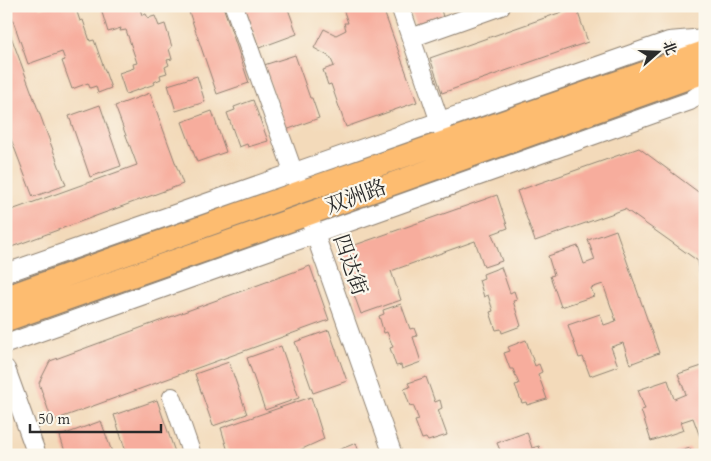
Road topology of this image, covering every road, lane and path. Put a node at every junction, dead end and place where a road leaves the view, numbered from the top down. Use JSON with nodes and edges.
{"nodes":[{"id":1,"x":234,"y":6,"type":"edge"},
{"id":2,"x":400,"y":6,"type":"edge"},
{"id":3,"x":501,"y":6,"type":"edge"},
{"id":4,"x":459,"y":13,"type":"edge"},
{"id":5,"x":411,"y":38,"type":"junction"},
{"id":6,"x":705,"y":38,"type":"edge"},
{"id":7,"x":705,"y":52,"type":"edge"},
{"id":8,"x":705,"y":72,"type":"edge"},
{"id":9,"x":705,"y":90,"type":"edge"},
{"id":10,"x":443,"y":131,"type":"junction"},
{"id":11,"x":297,"y":182,"type":"junction"},
{"id":12,"x":312,"y":224,"type":"junction"},
{"id":13,"x":6,"y":273,"type":"edge"},
{"id":14,"x":6,"y":297,"type":"edge"},
{"id":15,"x":6,"y":320,"type":"edge"},
{"id":16,"x":6,"y":344,"type":"edge"},
{"id":17,"x":6,"y":369,"type":"edge"},
{"id":18,"x":172,"y":397,"type":"dead end"},
{"id":19,"x":37,"y":455,"type":"edge"},
{"id":20,"x":192,"y":455,"type":"edge"},
{"id":21,"x":394,"y":455,"type":"edge"}],
"edges":[{"from":1,"to":11,"type":"street","name":"四达街"},
{"from":2,"to":5,"type":"street"},
{"from":3,"to":4,"type":"street"},
{"from":4,"to":5,"type":"street"},
{"from":5,"to":10,"type":"street"},
{"from":6,"to":10,"type":"street"},
{"from":7,"to":10,"type":"main road","name":"双洲路"},
{"from":8,"to":12,"type":"main road","name":"双洲路"},
{"from":9,"to":12,"type":"street"},
{"from":10,"to":11,"type":"main road","name":"双洲路"},
{"from":11,"to":12,"type":"street","name":"四达街"},
{"from":11,"to":13,"type":"street"},
{"from":11,"to":14,"type":"main road","name":"双洲路"},
{"from":12,"to":15,"type":"main road","name":"双洲路"},
{"from":12,"to":16,"type":"street"},
{"from":12,"to":21,"type":"street","name":"四达街"},
{"from":17,"to":19,"type":"street"},
{"from":18,"to":20,"type":"street"}]}
